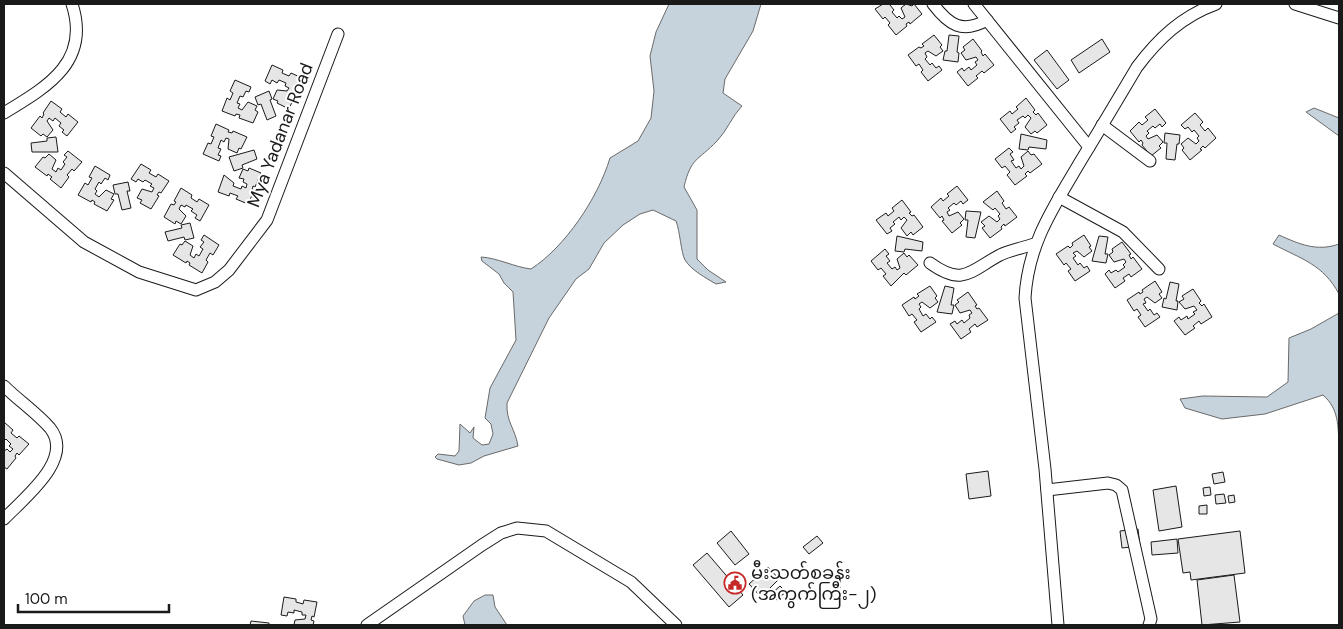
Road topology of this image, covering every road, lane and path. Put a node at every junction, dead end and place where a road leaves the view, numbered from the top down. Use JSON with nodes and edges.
{"nodes":[{"id":1,"x":72,"y":4,"type":"edge"},
{"id":2,"x":933,"y":4,"type":"edge"},
{"id":3,"x":974,"y":4,"type":"edge"},
{"id":4,"x":1216,"y":4,"type":"edge"},
{"id":5,"x":1296,"y":4,"type":"edge"},
{"id":6,"x":1204,"y":6,"type":"edge"},
{"id":7,"x":1339,"y":18,"type":"edge"},
{"id":8,"x":987,"y":20,"type":"junction"},
{"id":9,"x":338,"y":34,"type":"dead end"},
{"id":10,"x":4,"y":113,"type":"edge"},
{"id":11,"x":1102,"y":125,"type":"junction"},
{"id":12,"x":1089,"y":147,"type":"junction"},
{"id":13,"x":1150,"y":161,"type":"dead end"},
{"id":14,"x":4,"y":173,"type":"edge"},
{"id":15,"x":1059,"y":198,"type":"junction"},
{"id":16,"x":1034,"y":244,"type":"junction"},
{"id":17,"x":930,"y":263,"type":"dead end"},
{"id":18,"x":1159,"y":269,"type":"dead end"},
{"id":19,"x":4,"y":386,"type":"edge"},
{"id":20,"x":1047,"y":490,"type":"junction"},
{"id":21,"x":4,"y":519,"type":"edge"},
{"id":22,"x":367,"y":625,"type":"edge"},
{"id":23,"x":676,"y":625,"type":"edge"},
{"id":24,"x":1058,"y":625,"type":"edge"},
{"id":25,"x":1149,"y":625,"type":"edge"}],
"edges":[{"from":1,"to":10,"type":"street"},
{"from":2,"to":8,"type":"street"},
{"from":3,"to":8,"type":"street"},
{"from":4,"to":6,"type":"street"},
{"from":5,"to":7,"type":"street"},
{"from":6,"to":11,"type":"street"},
{"from":8,"to":12,"type":"street"},
{"from":9,"to":14,"type":"street","name":"Mya Yadanar Road"},
{"from":11,"to":12,"type":"street"},
{"from":11,"to":13,"type":"street"},
{"from":12,"to":15,"type":"street"},
{"from":15,"to":16,"type":"street"},
{"from":15,"to":18,"type":"street"},
{"from":16,"to":17,"type":"street"},
{"from":16,"to":20,"type":"street"},
{"from":19,"to":21,"type":"street"},
{"from":20,"to":24,"type":"street"},
{"from":20,"to":25,"type":"street"},
{"from":22,"to":23,"type":"street"}]}
